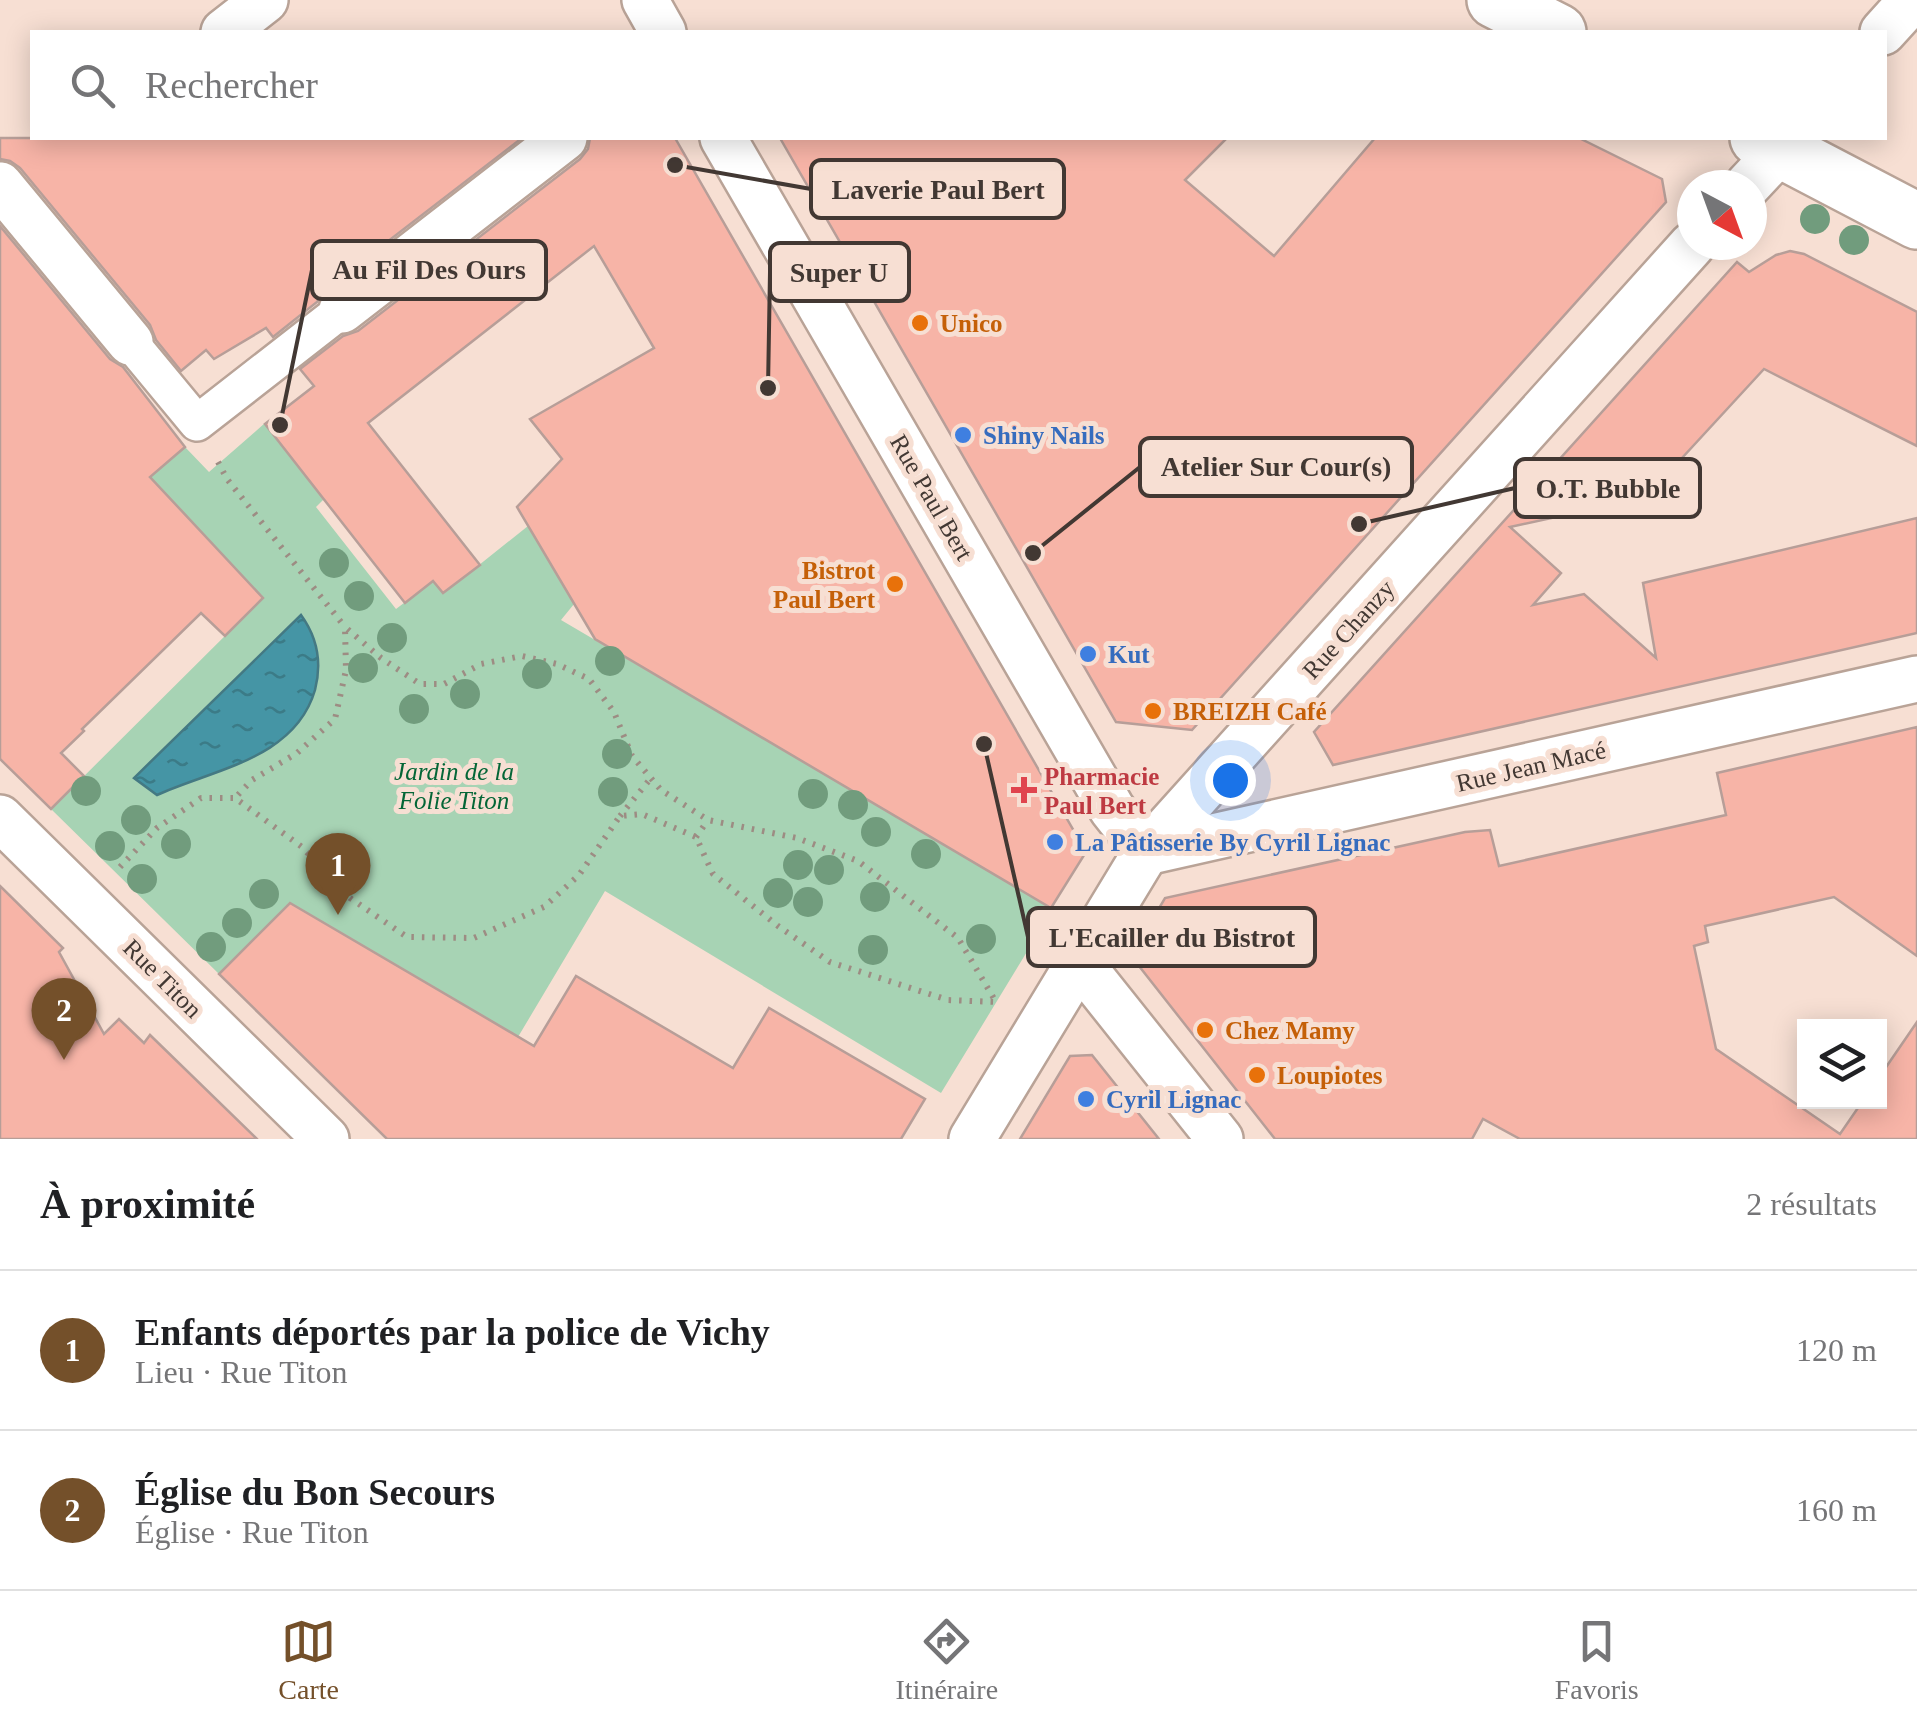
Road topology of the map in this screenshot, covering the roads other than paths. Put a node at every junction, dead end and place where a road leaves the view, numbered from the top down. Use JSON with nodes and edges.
{"nodes":[{"id":1,"x":265,"y":0,"type":"edge"},
{"id":2,"x":645,"y":0,"type":"edge"},
{"id":3,"x":1495,"y":0,"type":"edge"},
{"id":4,"x":1912,"y":0,"type":"edge"},
{"id":5,"x":227,"y":30,"type":"edge"},
{"id":6,"x":662,"y":30,"type":"edge"},
{"id":7,"x":1554,"y":30,"type":"edge"},
{"id":8,"x":1885,"y":30,"type":"edge"},
{"id":9,"x":561,"y":140,"type":"edge"},
{"id":10,"x":725,"y":140,"type":"edge"},
{"id":11,"x":1770,"y":153,"type":"edge"},
{"id":12,"x":0,"y":185,"type":"edge"},
{"id":13,"x":1917,"y":221,"type":"edge"},
{"id":14,"x":1679,"y":260,"type":"edge"},
{"id":15,"x":342,"y":310,"type":"joint"},
{"id":16,"x":130,"y":342,"type":"joint"},
{"id":17,"x":1917,"y":679,"type":"edge"},
{"id":18,"x":0,"y":818,"type":"edge"},
{"id":19,"x":1146,"y":852,"type":"junction"},
{"id":20,"x":1079,"y":962,"type":"junction"},
{"id":21,"x":326,"y":1139,"type":"edge"},
{"id":22,"x":972,"y":1139,"type":"edge"},
{"id":23,"x":1220,"y":1139,"type":"edge"}],
"edges":[{"from":1,"to":5,"type":"street"},
{"from":2,"to":6,"type":"street"},
{"from":3,"to":7,"type":"street"},
{"from":4,"to":8,"type":"street"},
{"from":9,"to":15,"type":"street"},
{"from":10,"to":19,"type":"street","name":"Rue Paul Bert"},
{"from":11,"to":13,"type":"street"},
{"from":12,"to":16,"type":"street"},
{"from":14,"to":19,"type":"street","name":"Rue Chanzy"},
{"from":15,"to":16,"type":"street"},
{"from":17,"to":19,"type":"street","name":"Rue Jean Macé"},
{"from":18,"to":21,"type":"street","name":"Rue Titon"},
{"from":19,"to":20,"type":"street","name":"Rue Chanzy"},
{"from":20,"to":22,"type":"street","name":"Rue Chanzy"},
{"from":20,"to":23,"type":"street"}]}
